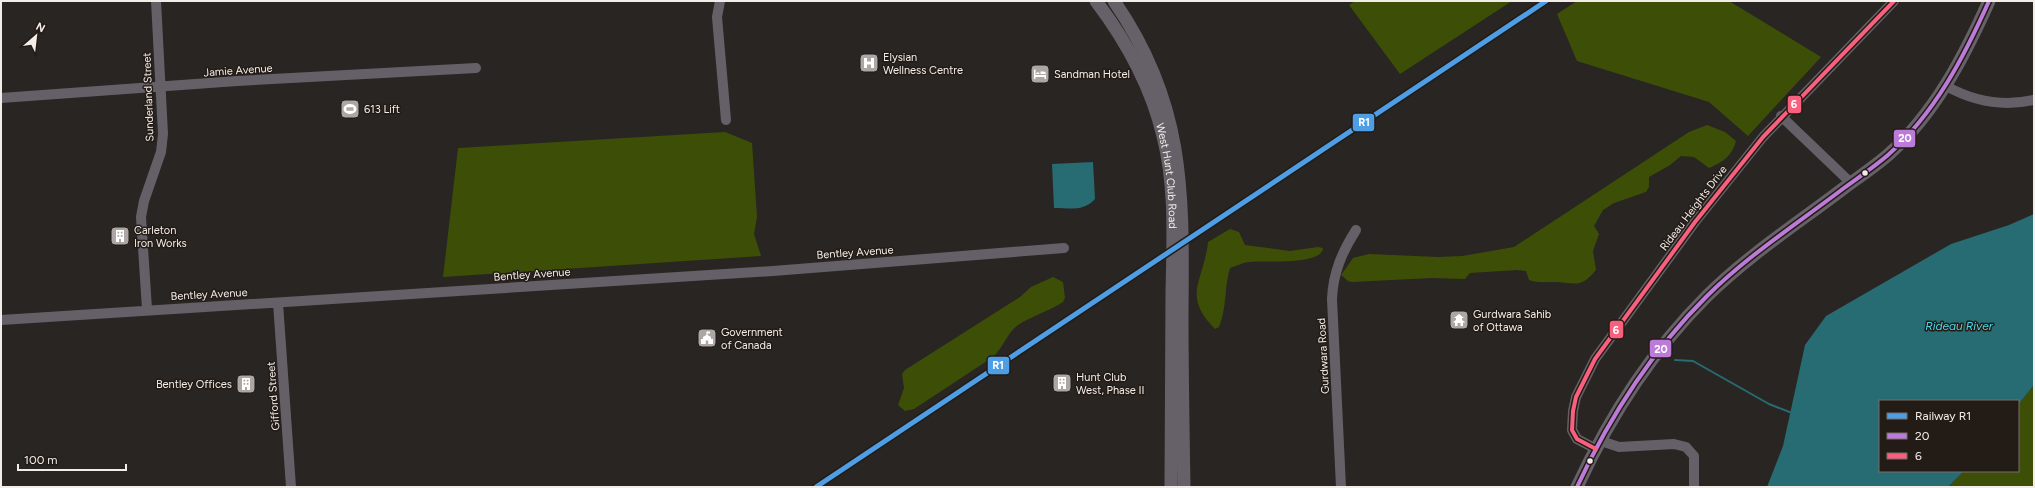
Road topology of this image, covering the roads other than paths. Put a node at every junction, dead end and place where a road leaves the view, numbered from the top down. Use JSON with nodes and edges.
{"nodes":[{"id":1,"x":156,"y":1,"type":"edge"},
{"id":2,"x":720,"y":1,"type":"edge"},
{"id":3,"x":1096,"y":1,"type":"edge"},
{"id":4,"x":1114,"y":1,"type":"edge"},
{"id":5,"x":1894,"y":1,"type":"edge"},
{"id":6,"x":1989,"y":1,"type":"edge"},
{"id":7,"x":476,"y":68,"type":"dead end"},
{"id":8,"x":1946,"y":86,"type":"junction"},
{"id":9,"x":161,"y":88,"type":"junction"},
{"id":10,"x":1,"y":98,"type":"edge"},
{"id":11,"x":2034,"y":100,"type":"edge"},
{"id":12,"x":1781,"y":116,"type":"junction"},
{"id":13,"x":726,"y":120,"type":"dead end"},
{"id":14,"x":1170,"y":144,"type":"junction"},
{"id":15,"x":1851,"y":184,"type":"junction"},
{"id":16,"x":1356,"y":230,"type":"dead end"},
{"id":17,"x":1064,"y":248,"type":"dead end"},
{"id":18,"x":278,"y":303,"type":"junction"},
{"id":19,"x":147,"y":309,"type":"junction"},
{"id":20,"x":1,"y":320,"type":"edge"},
{"id":21,"x":1177,"y":352,"type":"junction"},
{"id":22,"x":1598,"y":445,"type":"junction"},
{"id":23,"x":291,"y":487,"type":"edge"},
{"id":24,"x":1171,"y":487,"type":"edge"},
{"id":25,"x":1184,"y":487,"type":"edge"},
{"id":26,"x":1341,"y":487,"type":"edge"},
{"id":27,"x":1577,"y":487,"type":"edge"},
{"id":28,"x":1694,"y":487,"type":"edge"}],
"edges":[{"from":1,"to":9,"type":"street","name":"Sunderland Street"},
{"from":2,"to":13,"type":"street"},
{"from":3,"to":14,"type":"main road","name":"West Hunt Club Road"},
{"from":4,"to":14,"type":"main road","name":"West Hunt Club Road"},
{"from":5,"to":12,"type":"street","name":"Rideau Heights Drive"},
{"from":6,"to":8,"type":"main road"},
{"from":7,"to":9,"type":"street","name":"Jamie Avenue"},
{"from":8,"to":11,"type":"street"},
{"from":8,"to":15,"type":"main road"},
{"from":9,"to":10,"type":"street","name":"Jamie Avenue"},
{"from":9,"to":19,"type":"street","name":"Sunderland Street"},
{"from":12,"to":15,"type":"street"},
{"from":12,"to":22,"type":"street","name":"Rideau Heights Drive"},
{"from":14,"to":21,"type":"main road","name":"West Hunt Club Road"},
{"from":15,"to":22,"type":"main road"},
{"from":16,"to":26,"type":"street","name":"Gurdwara Road"},
{"from":17,"to":18,"type":"street","name":"Bentley Avenue"},
{"from":18,"to":19,"type":"street","name":"Bentley Avenue"},
{"from":18,"to":23,"type":"street","name":"Gifford Street"},
{"from":19,"to":20,"type":"street","name":"Bentley Avenue"},
{"from":21,"to":24,"type":"main road","name":"West Hunt Club Road"},
{"from":21,"to":25,"type":"main road","name":"West Hunt Club Road"},
{"from":22,"to":27,"type":"main road"},
{"from":22,"to":28,"type":"street","name":"Rideau Heights Drive"}]}
